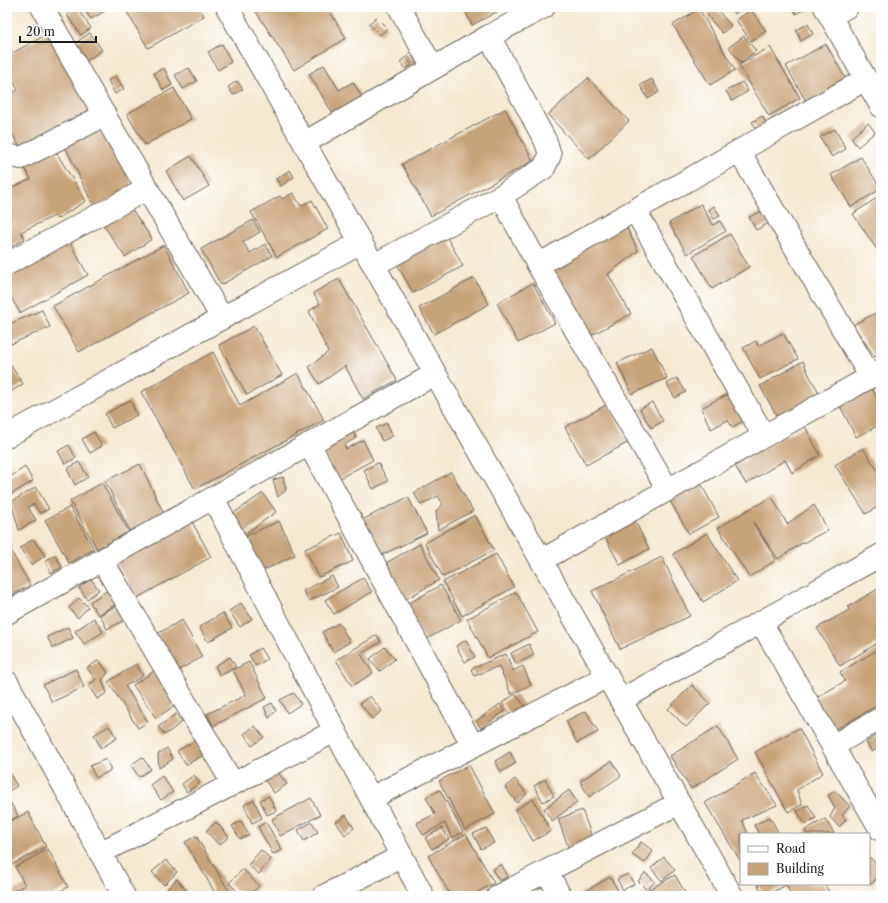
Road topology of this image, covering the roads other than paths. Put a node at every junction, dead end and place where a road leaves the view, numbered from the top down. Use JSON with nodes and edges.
{"nodes":[{"id":1,"x":42,"y":7,"type":"edge"},
{"id":2,"x":227,"y":7,"type":"edge"},
{"id":3,"x":398,"y":7,"type":"edge"},
{"id":4,"x":535,"y":9,"type":"edge"},
{"id":5,"x":834,"y":10,"type":"edge"},
{"id":6,"x":489,"y":36,"type":"junction"},
{"id":7,"x":433,"y":68,"type":"junction"},
{"id":8,"x":866,"y":79,"type":"junction"},
{"id":9,"x":881,"y":106,"type":"edge"},
{"id":10,"x":104,"y":115,"type":"junction"},
{"id":11,"x":304,"y":143,"type":"junction"},
{"id":12,"x":739,"y":150,"type":"junction"},
{"id":13,"x":7,"y":155,"type":"edge"},
{"id":14,"x":147,"y":189,"type":"junction"},
{"id":15,"x":501,"y":196,"type":"junction"},
{"id":16,"x":635,"y":210,"type":"junction"},
{"id":17,"x":360,"y":242,"type":"junction"},
{"id":18,"x":7,"y":264,"type":"edge"},
{"id":19,"x":538,"y":265,"type":"junction"},
{"id":20,"x":374,"y":266,"type":"junction"},
{"id":21,"x":222,"y":318,"type":"junction"},
{"id":22,"x":876,"y":373,"type":"edge"},
{"id":23,"x":435,"y":374,"type":"junction"},
{"id":24,"x":7,"y":436,"type":"edge"},
{"id":25,"x":764,"y":436,"type":"junction"},
{"id":26,"x":309,"y":444,"type":"junction"},
{"id":27,"x":668,"y":490,"type":"junction"},
{"id":28,"x":213,"y":498,"type":"junction"},
{"id":29,"x":881,"y":555,"type":"edge"},
{"id":30,"x":102,"y":560,"type":"junction"},
{"id":31,"x":542,"y":560,"type":"junction"},
{"id":32,"x":7,"y":613,"type":"edge"},
{"id":33,"x":761,"y":622,"type":"junction"},
{"id":34,"x":608,"y":676,"type":"junction"},
{"id":35,"x":7,"y":682,"type":"edge"},
{"id":36,"x":621,"y":700,"type":"junction"},
{"id":37,"x":881,"y":718,"type":"edge"},
{"id":38,"x":335,"y":731,"type":"junction"},
{"id":39,"x":473,"y":746,"type":"junction"},
{"id":40,"x":833,"y":746,"type":"junction"},
{"id":41,"x":233,"y":784,"type":"junction"},
{"id":42,"x":371,"y":798,"type":"junction"},
{"id":43,"x":679,"y":803,"type":"junction"},
{"id":44,"x":881,"y":830,"type":"edge"},
{"id":45,"x":100,"y":853,"type":"junction"},
{"id":46,"x":402,"y":856,"type":"junction"},
{"id":47,"x":546,"y":871,"type":"junction"},
{"id":48,"x":124,"y":896,"type":"edge"},
{"id":49,"x":324,"y":896,"type":"edge"},
{"id":50,"x":423,"y":896,"type":"edge"},
{"id":51,"x":498,"y":896,"type":"edge"},
{"id":52,"x":560,"y":896,"type":"edge"},
{"id":53,"x":732,"y":896,"type":"edge"}],
"edges":[{"from":1,"to":10,"type":"street"},
{"from":2,"to":11,"type":"street"},
{"from":3,"to":7,"type":"street"},
{"from":4,"to":6,"type":"street"},
{"from":5,"to":8,"type":"street"},
{"from":6,"to":7,"type":"street"},
{"from":6,"to":15,"type":"street"},
{"from":7,"to":11,"type":"street"},
{"from":8,"to":9,"type":"street"},
{"from":8,"to":12,"type":"street"},
{"from":10,"to":13,"type":"street"},
{"from":10,"to":14,"type":"street"},
{"from":11,"to":17,"type":"street"},
{"from":12,"to":16,"type":"street"},
{"from":12,"to":22,"type":"street"},
{"from":14,"to":18,"type":"street"},
{"from":14,"to":21,"type":"street"},
{"from":15,"to":19,"type":"street"},
{"from":15,"to":20,"type":"street"},
{"from":16,"to":19,"type":"street"},
{"from":16,"to":25,"type":"street"},
{"from":17,"to":20,"type":"street"},
{"from":17,"to":21,"type":"street"},
{"from":19,"to":27,"type":"street"},
{"from":20,"to":23,"type":"street"},
{"from":21,"to":24,"type":"street"},
{"from":22,"to":25,"type":"street"},
{"from":23,"to":26,"type":"street"},
{"from":23,"to":31,"type":"street"},
{"from":25,"to":27,"type":"street"},
{"from":26,"to":28,"type":"street"},
{"from":26,"to":39,"type":"street"},
{"from":27,"to":31,"type":"street"},
{"from":28,"to":30,"type":"street"},
{"from":28,"to":38,"type":"street"},
{"from":29,"to":33,"type":"street"},
{"from":30,"to":32,"type":"street"},
{"from":30,"to":41,"type":"street"},
{"from":31,"to":34,"type":"street"},
{"from":33,"to":36,"type":"street"},
{"from":33,"to":40,"type":"street"},
{"from":34,"to":36,"type":"street"},
{"from":34,"to":39,"type":"street"},
{"from":35,"to":45,"type":"street"},
{"from":36,"to":43,"type":"street"},
{"from":37,"to":40,"type":"street"},
{"from":38,"to":41,"type":"street"},
{"from":38,"to":42,"type":"street"},
{"from":39,"to":42,"type":"street"},
{"from":40,"to":44,"type":"street"},
{"from":41,"to":45,"type":"street"},
{"from":42,"to":46,"type":"street"},
{"from":43,"to":47,"type":"street"},
{"from":43,"to":53,"type":"street"},
{"from":45,"to":48,"type":"street"},
{"from":46,"to":49,"type":"street"},
{"from":46,"to":50,"type":"street"},
{"from":47,"to":51,"type":"street"},
{"from":47,"to":52,"type":"street"}]}
